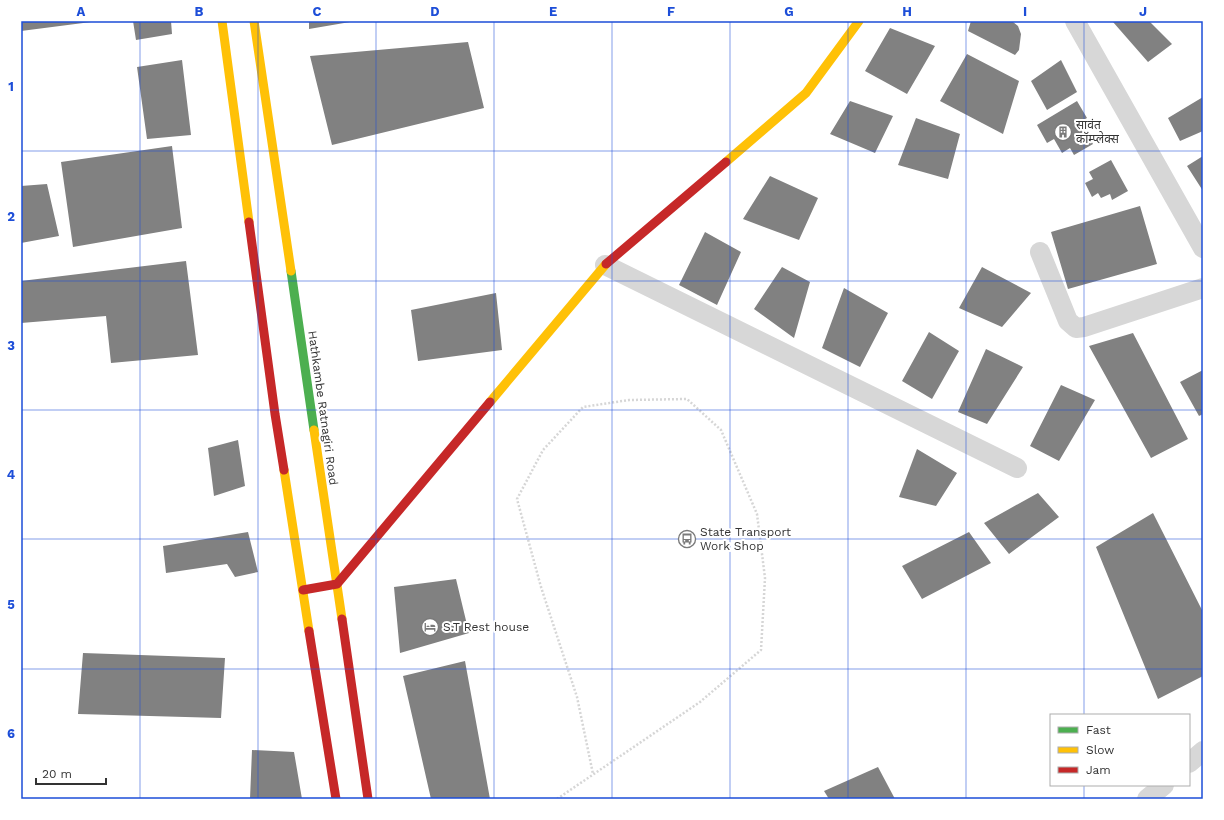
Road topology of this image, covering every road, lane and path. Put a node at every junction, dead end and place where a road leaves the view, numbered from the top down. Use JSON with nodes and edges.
{"nodes":[{"id":1,"x":222,"y":21,"type":"edge"},
{"id":2,"x":254,"y":21,"type":"edge"},
{"id":3,"x":859,"y":21,"type":"edge"},
{"id":4,"x":1075,"y":21,"type":"edge"},
{"id":5,"x":1203,"y":248,"type":"edge"},
{"id":6,"x":1040,"y":252,"type":"dead end"},
{"id":7,"x":605,"y":265,"type":"junction"},
{"id":8,"x":1203,"y":288,"type":"edge"},
{"id":9,"x":1017,"y":468,"type":"dead end"},
{"id":10,"x":337,"y":584,"type":"junction"},
{"id":11,"x":303,"y":590,"type":"junction"},
{"id":12,"x":1203,"y":751,"type":"edge"},
{"id":13,"x":1190,"y":762,"type":"edge"},
{"id":14,"x":593,"y":774,"type":"junction"},
{"id":15,"x":1163,"y":786,"type":"edge"},
{"id":16,"x":336,"y":799,"type":"edge"},
{"id":17,"x":368,"y":799,"type":"edge"},
{"id":18,"x":557,"y":799,"type":"edge"},
{"id":19,"x":1147,"y":799,"type":"edge"}],
"edges":[{"from":1,"to":11,"type":"main road"},
{"from":2,"to":10,"type":"main road","name":"Hathkambe Ratnagiri Road"},
{"from":3,"to":7,"type":"main road"},
{"from":4,"to":5,"type":"street"},
{"from":6,"to":8,"type":"street"},
{"from":7,"to":9,"type":"street"},
{"from":7,"to":10,"type":"main road"},
{"from":10,"to":11,"type":"main road"},
{"from":10,"to":17,"type":"main road","name":"Hathkambe Ratnagiri Road"},
{"from":11,"to":16,"type":"main road"},
{"from":12,"to":13,"type":"street"},
{"from":14,"to":14,"type":"path"},
{"from":14,"to":18,"type":"path"},
{"from":15,"to":19,"type":"street"}]}
